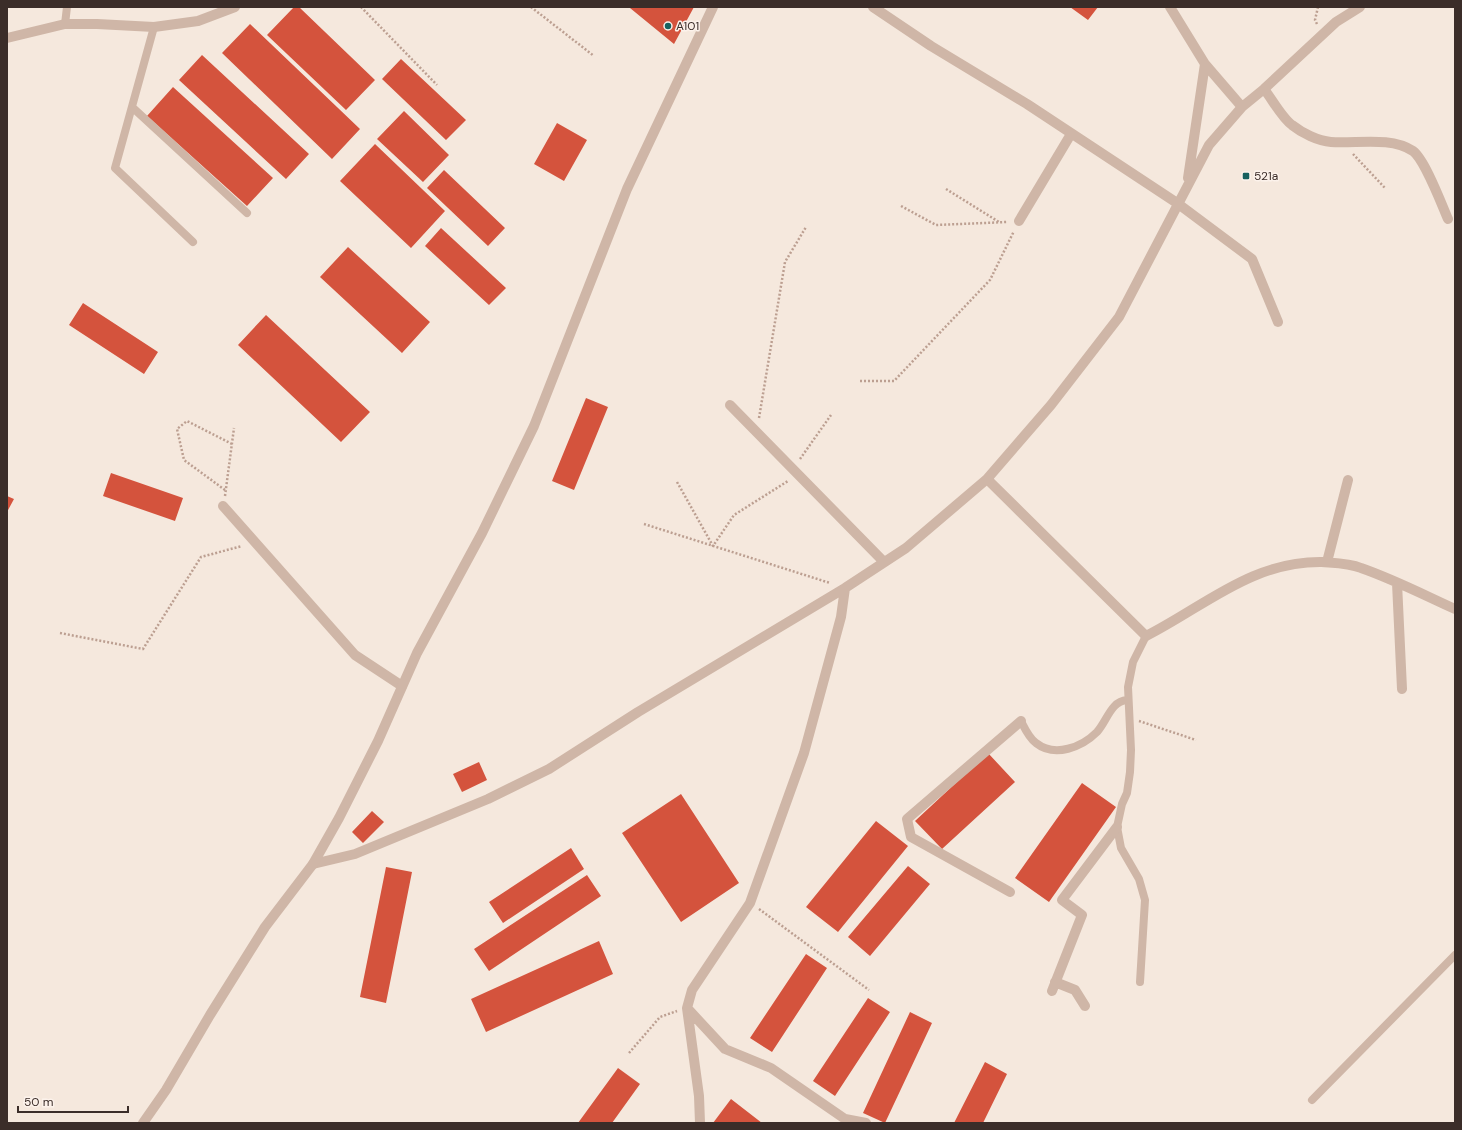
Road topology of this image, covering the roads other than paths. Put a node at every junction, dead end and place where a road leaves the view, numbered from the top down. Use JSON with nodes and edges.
{"nodes":[{"id":1,"x":67,"y":7,"type":"edge"},
{"id":2,"x":236,"y":7,"type":"edge"},
{"id":3,"x":712,"y":7,"type":"edge"},
{"id":4,"x":873,"y":7,"type":"edge"},
{"id":5,"x":1170,"y":7,"type":"edge"},
{"id":6,"x":1360,"y":7,"type":"edge"},
{"id":7,"x":66,"y":24,"type":"junction"},
{"id":8,"x":154,"y":28,"type":"junction"},
{"id":9,"x":7,"y":38,"type":"edge"},
{"id":10,"x":1205,"y":64,"type":"junction"},
{"id":11,"x":1264,"y":89,"type":"junction"},
{"id":12,"x":132,"y":107,"type":"junction"},
{"id":13,"x":1242,"y":107,"type":"junction"},
{"id":14,"x":1071,"y":134,"type":"junction"},
{"id":15,"x":1186,"y":186,"type":"junction"},
{"id":16,"x":1178,"y":203,"type":"junction"},
{"id":17,"x":247,"y":213,"type":"dead end"},
{"id":18,"x":1448,"y":219,"type":"dead end"},
{"id":19,"x":1019,"y":221,"type":"road end"},
{"id":20,"x":193,"y":242,"type":"dead end"},
{"id":21,"x":1278,"y":322,"type":"dead end"},
{"id":22,"x":730,"y":405,"type":"dead end"},
{"id":23,"x":987,"y":479,"type":"junction"},
{"id":24,"x":1348,"y":480,"type":"dead end"},
{"id":25,"x":223,"y":506,"type":"road end"},
{"id":26,"x":884,"y":562,"type":"junction"},
{"id":27,"x":1327,"y":562,"type":"junction"},
{"id":28,"x":1397,"y":583,"type":"junction"},
{"id":29,"x":845,"y":588,"type":"junction"},
{"id":30,"x":1455,"y":609,"type":"edge"},
{"id":31,"x":1146,"y":636,"type":"junction"},
{"id":32,"x":402,"y":686,"type":"junction"},
{"id":33,"x":1402,"y":689,"type":"dead end"},
{"id":34,"x":1127,"y":700,"type":"junction"},
{"id":35,"x":1021,"y":721,"type":"joint"},
{"id":36,"x":1117,"y":827,"type":"junction"},
{"id":37,"x":313,"y":864,"type":"junction"},
{"id":38,"x":1010,"y":892,"type":"dead end"},
{"id":39,"x":1455,"y":955,"type":"edge"},
{"id":40,"x":1140,"y":982,"type":"dead end"},
{"id":41,"x":1085,"y":1006,"type":"dead end"},
{"id":42,"x":686,"y":1008,"type":"junction"},
{"id":43,"x":1312,"y":1100,"type":"dead end"},
{"id":44,"x":143,"y":1123,"type":"edge"},
{"id":45,"x":700,"y":1123,"type":"edge"},
{"id":46,"x":866,"y":1123,"type":"edge"}],
"edges":[{"from":1,"to":7,"type":"lane"},
{"from":2,"to":8,"type":"street"},
{"from":3,"to":32,"type":"street"},
{"from":4,"to":14,"type":"street"},
{"from":5,"to":10,"type":"street"},
{"from":6,"to":11,"type":"street"},
{"from":7,"to":8,"type":"street"},
{"from":7,"to":9,"type":"street"},
{"from":8,"to":12,"type":"lane"},
{"from":10,"to":13,"type":"street"},
{"from":10,"to":15,"type":"street"},
{"from":11,"to":13,"type":"street"},
{"from":11,"to":18,"type":"street"},
{"from":12,"to":17,"type":"lane"},
{"from":12,"to":20,"type":"lane"},
{"from":13,"to":15,"type":"street"},
{"from":14,"to":16,"type":"street"},
{"from":14,"to":19,"type":"street"},
{"from":15,"to":16,"type":"street"},
{"from":16,"to":21,"type":"street"},
{"from":16,"to":23,"type":"street"},
{"from":22,"to":26,"type":"street"},
{"from":23,"to":26,"type":"street"},
{"from":23,"to":31,"type":"street"},
{"from":24,"to":27,"type":"street"},
{"from":25,"to":32,"type":"street"},
{"from":26,"to":29,"type":"street"},
{"from":27,"to":28,"type":"street"},
{"from":27,"to":31,"type":"street"},
{"from":28,"to":30,"type":"street"},
{"from":28,"to":33,"type":"street"},
{"from":29,"to":37,"type":"street"},
{"from":29,"to":42,"type":"street"},
{"from":31,"to":34,"type":"lane"},
{"from":32,"to":37,"type":"street"},
{"from":34,"to":35,"type":"lane"},
{"from":34,"to":36,"type":"lane"},
{"from":35,"to":38,"type":"street"},
{"from":36,"to":40,"type":"lane"},
{"from":36,"to":41,"type":"street"},
{"from":37,"to":44,"type":"street"},
{"from":39,"to":43,"type":"lane"},
{"from":42,"to":45,"type":"street"},
{"from":42,"to":46,"type":"street"}]}
